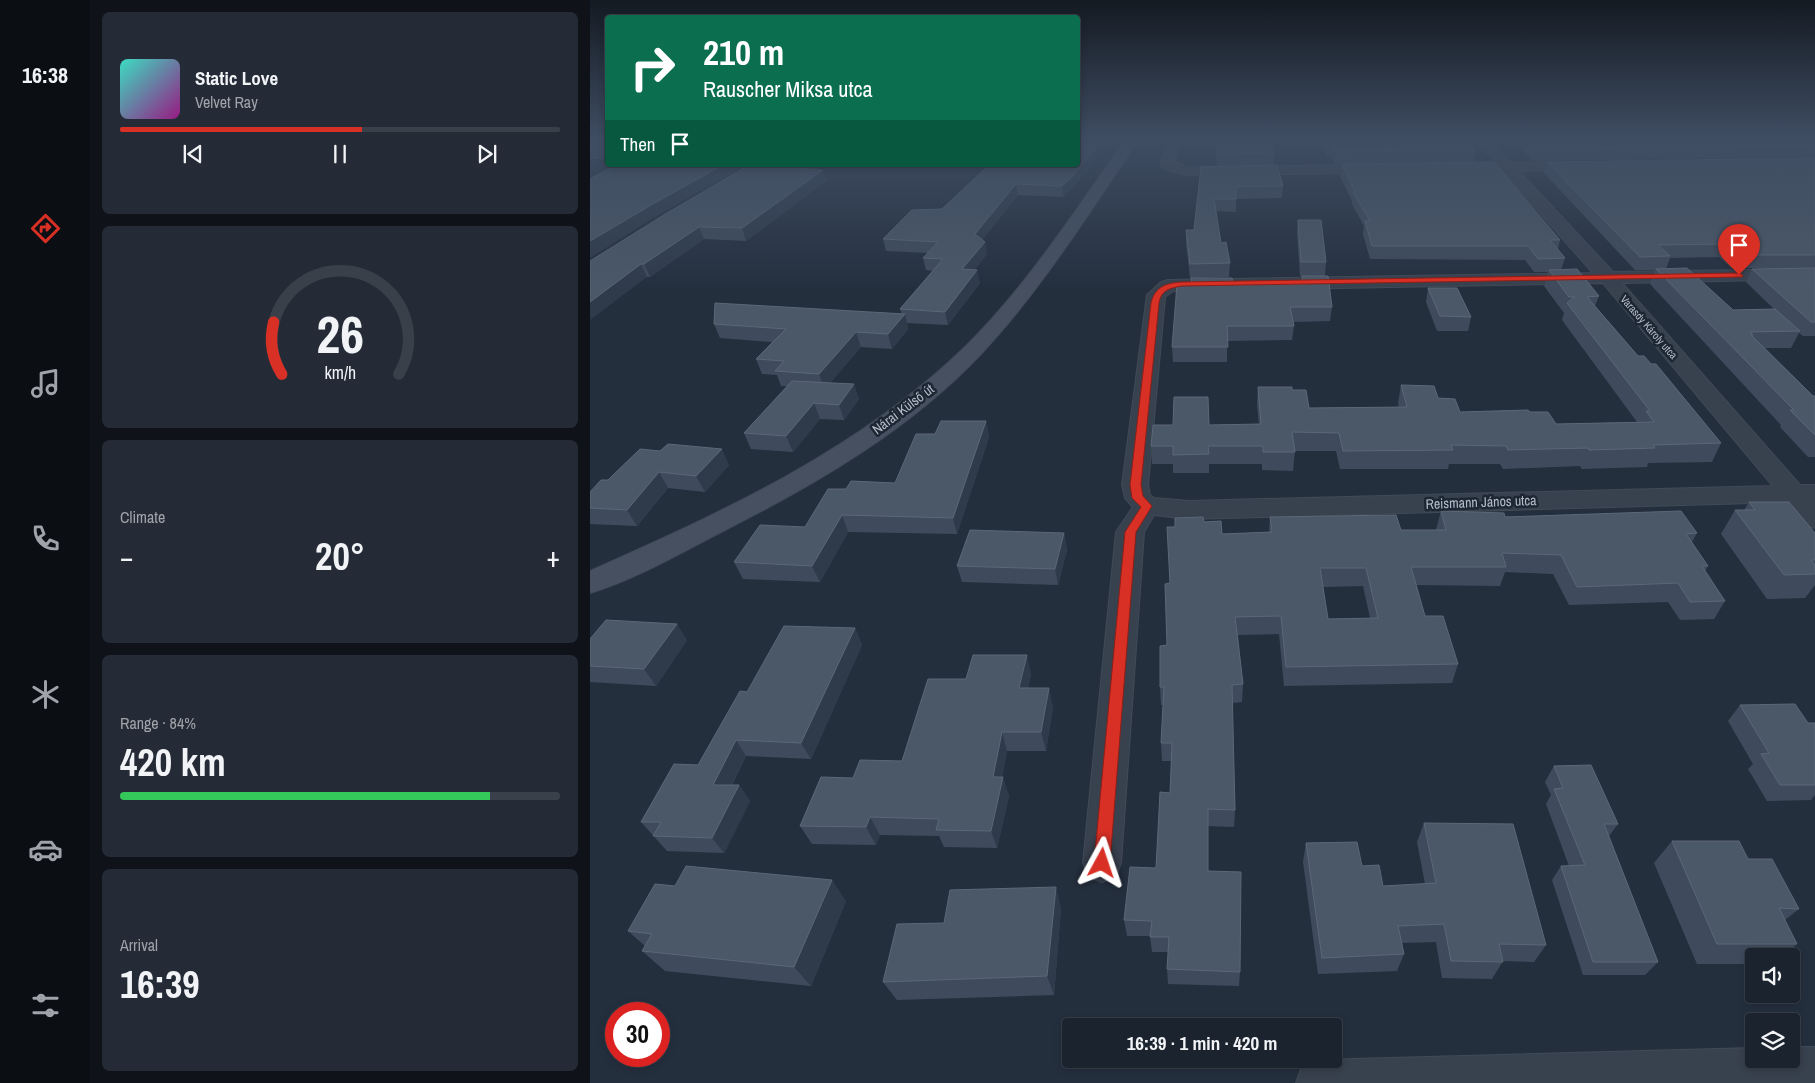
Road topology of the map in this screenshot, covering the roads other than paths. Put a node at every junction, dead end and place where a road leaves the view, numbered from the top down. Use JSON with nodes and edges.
{"nodes":[{"id":1,"x":1097,"y":189,"type":"edge"},
{"id":2,"x":1527,"y":189,"type":"edge"},
{"id":3,"x":1815,"y":274,"type":"edge"},
{"id":4,"x":1606,"y":276,"type":"junction"},
{"id":5,"x":1804,"y":493,"type":"edge"},
{"id":6,"x":1147,"y":506,"type":"junction"},
{"id":7,"x":1815,"y":519,"type":"edge"},
{"id":8,"x":590,"y":583,"type":"edge"},
{"id":9,"x":1102,"y":863,"type":"dead end"},
{"id":10,"x":1815,"y":1070,"type":"edge"},
{"id":11,"x":1320,"y":1083,"type":"edge"}],
"edges":[{"from":1,"to":8,"type":"street","name":"Nárai Külső út"},
{"from":2,"to":4,"type":"street","name":"Varasdy Károly utca"},
{"from":3,"to":4,"type":"street"},
{"from":4,"to":5,"type":"street","name":"Varasdy Károly utca"},
{"from":4,"to":6,"type":"street"},
{"from":5,"to":6,"type":"street","name":"Reismann János utca"},
{"from":5,"to":7,"type":"street","name":"Varasdy Károly utca"},
{"from":6,"to":9,"type":"street"},
{"from":10,"to":11,"type":"street"}]}
